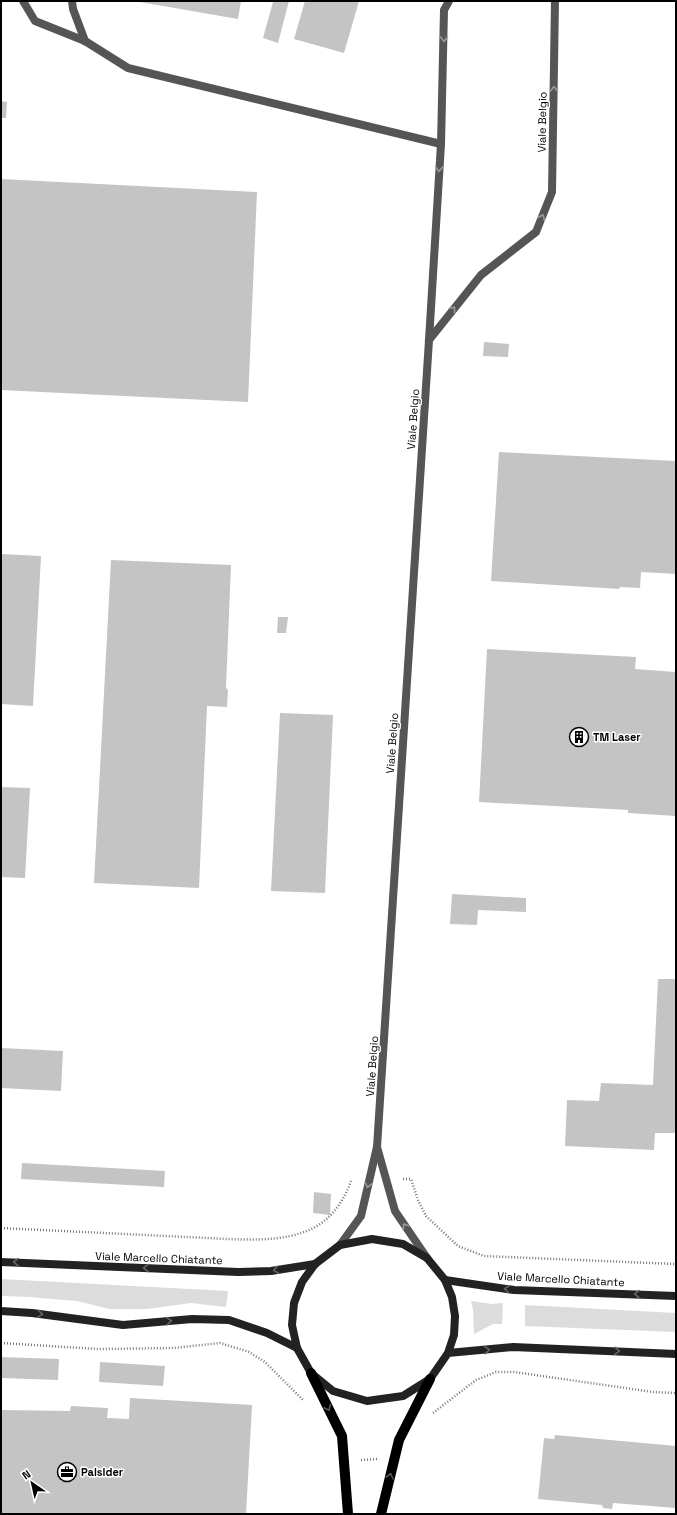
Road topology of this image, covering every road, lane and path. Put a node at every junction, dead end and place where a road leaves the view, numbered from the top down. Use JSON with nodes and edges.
{"nodes":[{"id":1,"x":23,"y":1,"type":"edge"},
{"id":2,"x":72,"y":1,"type":"edge"},
{"id":3,"x":449,"y":1,"type":"edge"},
{"id":4,"x":556,"y":1,"type":"edge"},
{"id":5,"x":85,"y":41,"type":"junction"},
{"id":6,"x":441,"y":144,"type":"junction"},
{"id":7,"x":429,"y":340,"type":"junction"},
{"id":8,"x":377,"y":1147,"type":"junction"},
{"id":9,"x":340,"y":1246,"type":"junction"},
{"id":10,"x":427,"y":1258,"type":"junction"},
{"id":11,"x":1,"y":1262,"type":"edge"},
{"id":12,"x":315,"y":1264,"type":"junction"},
{"id":13,"x":445,"y":1280,"type":"junction"},
{"id":14,"x":676,"y":1296,"type":"edge"},
{"id":15,"x":1,"y":1311,"type":"edge"},
{"id":16,"x":296,"y":1348,"type":"junction"},
{"id":17,"x":448,"y":1353,"type":"junction"},
{"id":18,"x":676,"y":1354,"type":"edge"},
{"id":19,"x":311,"y":1373,"type":"junction"},
{"id":20,"x":430,"y":1379,"type":"junction"},
{"id":21,"x":348,"y":1514,"type":"edge"},
{"id":22,"x":381,"y":1514,"type":"edge"}],
"edges":[{"from":1,"to":5,"type":"street"},
{"from":2,"to":5,"type":"street"},
{"from":3,"to":6,"type":"street","name":"Viale Belgio","one_way":true},
{"from":7,"to":4,"type":"street","name":"Viale Belgio","one_way":true},
{"from":5,"to":6,"type":"street"},
{"from":6,"to":7,"type":"street","name":"Viale Belgio","one_way":true},
{"from":7,"to":8,"type":"street","name":"Viale Belgio"},
{"from":8,"to":9,"type":"street","name":"Viale Belgio","one_way":true},
{"from":10,"to":8,"type":"street","name":"Viale Belgio","one_way":true},
{"from":9,"to":10,"type":"street","name":"Viale Marcello Chiatante"},
{"from":9,"to":12,"type":"street","name":"Viale Marcello Chiatante"},
{"from":10,"to":13,"type":"street","name":"Viale Marcello Chiatante"},
{"from":12,"to":11,"type":"street","name":"Viale Marcello Chiatante","one_way":true},
{"from":12,"to":16,"type":"street","name":"Viale Marcello Chiatante"},
{"from":14,"to":13,"type":"street","name":"Viale Marcello Chiatante","one_way":true},
{"from":13,"to":17,"type":"street","name":"Viale Marcello Chiatante"},
{"from":15,"to":16,"type":"street","one_way":true},
{"from":16,"to":19,"type":"street","name":"Viale Marcello Chiatante"},
{"from":17,"to":18,"type":"street","one_way":true},
{"from":17,"to":20,"type":"street","name":"Viale Marcello Chiatante"},
{"from":19,"to":20,"type":"street","name":"Viale Marcello Chiatante"},
{"from":19,"to":21,"type":"main road","one_way":true},
{"from":22,"to":20,"type":"main road","one_way":true}]}
